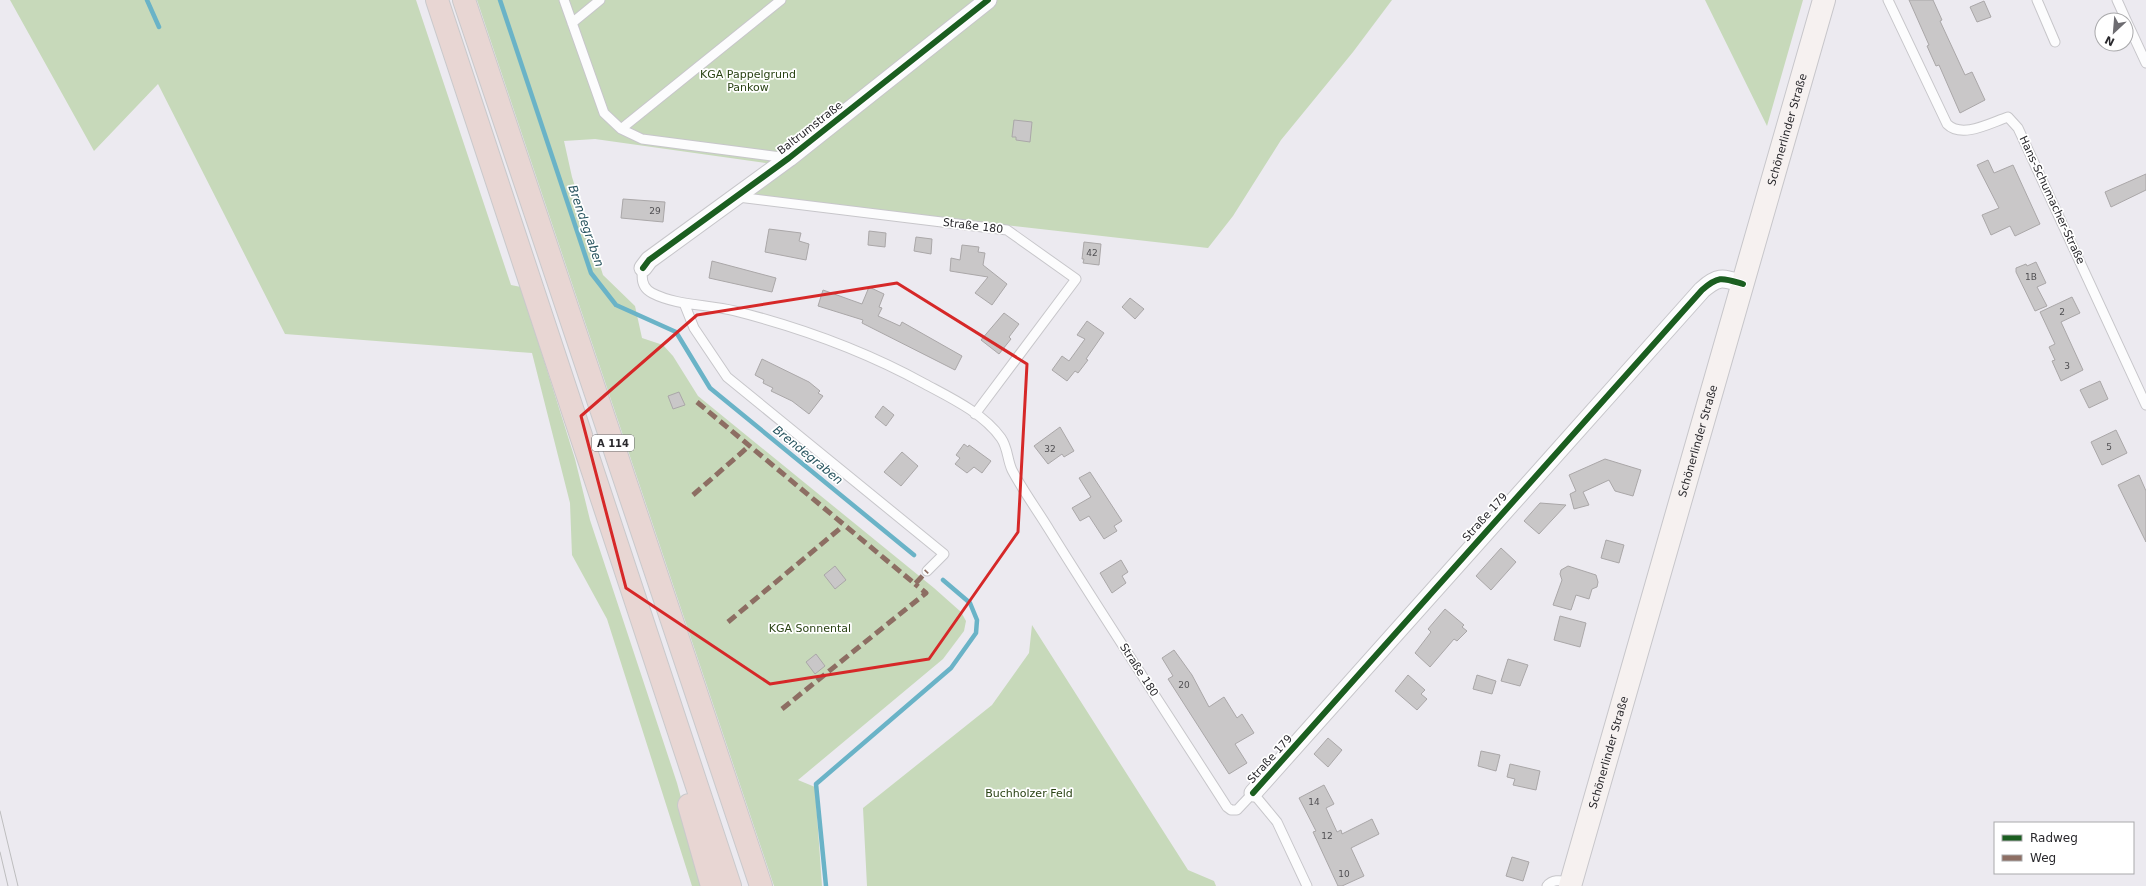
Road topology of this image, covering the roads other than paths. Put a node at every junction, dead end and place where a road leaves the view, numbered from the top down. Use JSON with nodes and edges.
{"nodes":[{"id":1,"x":437,"y":0,"type":"edge"},
{"id":2,"x":464,"y":0,"type":"edge"},
{"id":3,"x":564,"y":0,"type":"edge"},
{"id":4,"x":600,"y":0,"type":"edge"},
{"id":5,"x":781,"y":0,"type":"edge"},
{"id":6,"x":988,"y":0,"type":"edge"},
{"id":7,"x":1824,"y":0,"type":"edge"},
{"id":8,"x":1888,"y":0,"type":"edge"},
{"id":9,"x":2037,"y":0,"type":"edge"},
{"id":10,"x":2117,"y":0,"type":"edge"},
{"id":11,"x":2122,"y":12,"type":"edge"},
{"id":12,"x":572,"y":23,"type":"junction"},
{"id":13,"x":2134,"y":37,"type":"edge"},
{"id":14,"x":2055,"y":42,"type":"dead end"},
{"id":15,"x":2146,"y":63,"type":"edge"},
{"id":16,"x":621,"y":129,"type":"junction"},
{"id":17,"x":789,"y":158,"type":"junction"},
{"id":18,"x":735,"y":196,"type":"junction"},
{"id":19,"x":643,"y":268,"type":"joint"},
{"id":20,"x":1743,"y":284,"type":"junction"},
{"id":21,"x":684,"y":303,"type":"junction"},
{"id":22,"x":2146,"y":405,"type":"edge"},
{"id":23,"x":975,"y":414,"type":"junction"},
{"id":24,"x":602,"y":494,"type":"junction"},
{"id":25,"x":927,"y":571,"type":"dead end"},
{"id":26,"x":1253,"y":793,"type":"junction"},
{"id":27,"x":1571,"y":884,"type":"edge"},
{"id":28,"x":712,"y":886,"type":"edge"},
{"id":29,"x":730,"y":886,"type":"edge"},
{"id":30,"x":760,"y":886,"type":"edge"},
{"id":31,"x":1307,"y":886,"type":"edge"},
{"id":32,"x":1547,"y":886,"type":"edge"}],
"edges":[{"from":1,"to":24,"type":"highway","number":"A 114"},
{"from":2,"to":30,"type":"highway","number":"A 114"},
{"from":3,"to":12,"type":"lane"},
{"from":4,"to":12,"type":"lane"},
{"from":5,"to":16,"type":"lane"},
{"from":6,"to":17,"type":"street","name":"Baltrumstraße"},
{"from":7,"to":20,"type":"main road","name":"Schönerlinder Straße"},
{"from":8,"to":22,"type":"lane","name":"Hans-Schumacher-Straße"},
{"from":9,"to":14,"type":"lane"},
{"from":10,"to":11,"type":"lane"},
{"from":12,"to":16,"type":"lane"},
{"from":13,"to":15,"type":"lane"},
{"from":16,"to":17,"type":"lane"},
{"from":17,"to":18,"type":"street","name":"Baltrumstraße"},
{"from":18,"to":19,"type":"street","name":"Baltrumstraße"},
{"from":18,"to":23,"type":"lane","name":"Straße 180"},
{"from":19,"to":21,"type":"lane","name":"Straße 180"},
{"from":20,"to":26,"type":"street","name":"Straße 179"},
{"from":20,"to":27,"type":"main road","name":"Schönerlinder Straße"},
{"from":21,"to":23,"type":"lane","name":"Straße 180"},
{"from":21,"to":25,"type":"lane"},
{"from":23,"to":26,"type":"lane","name":"Straße 180"},
{"from":24,"to":28,"type":"highway"},
{"from":24,"to":29,"type":"highway","number":"A 114"},
{"from":26,"to":31,"type":"lane"},
{"from":27,"to":32,"type":"lane","name":"Schönerlinder Straße"}]}
